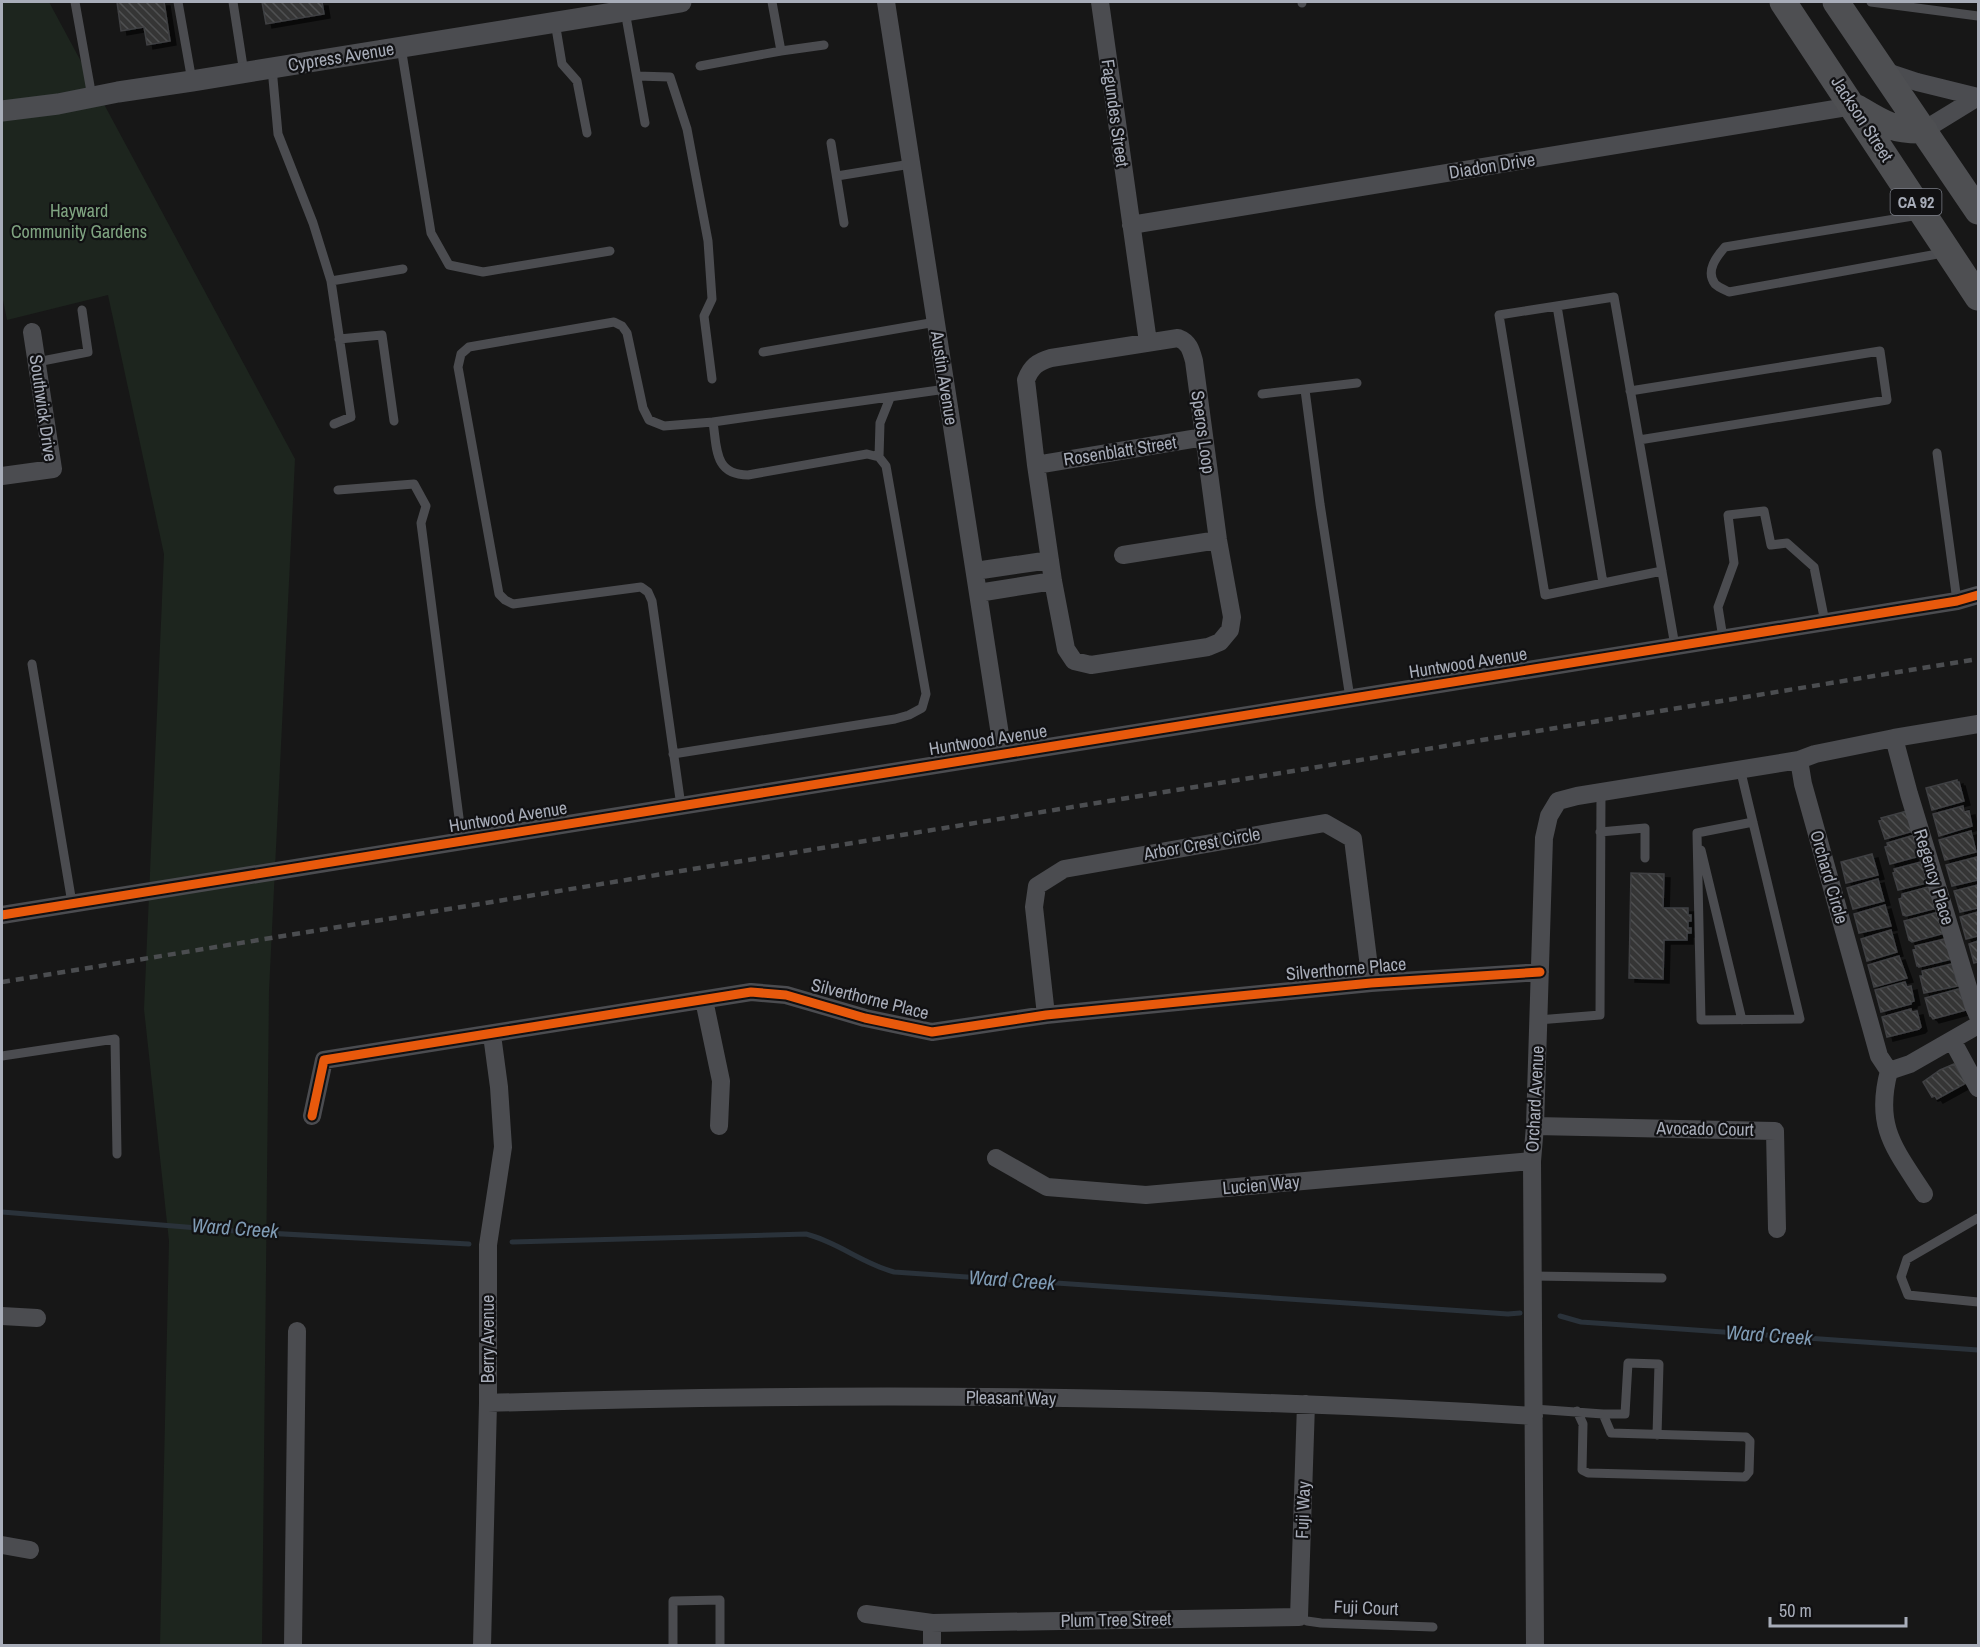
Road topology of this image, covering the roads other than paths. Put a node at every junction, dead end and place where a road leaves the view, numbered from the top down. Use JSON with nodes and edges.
{"nodes":[{"id":1,"x":75,"y":2,"type":"edge"},
{"id":2,"x":178,"y":2,"type":"edge"},
{"id":3,"x":232,"y":2,"type":"edge"},
{"id":4,"x":681,"y":2,"type":"edge"},
{"id":5,"x":772,"y":2,"type":"edge"},
{"id":6,"x":886,"y":2,"type":"edge"},
{"id":7,"x":1100,"y":2,"type":"edge"},
{"id":8,"x":1783,"y":2,"type":"edge"},
{"id":9,"x":1836,"y":2,"type":"edge"},
{"id":10,"x":1871,"y":2,"type":"edge"},
{"id":11,"x":625,"y":11,"type":"junction"},
{"id":12,"x":1978,"y":16,"type":"edge"},
{"id":13,"x":555,"y":22,"type":"junction"},
{"id":14,"x":824,"y":45,"type":"dead end"},
{"id":15,"x":401,"y":47,"type":"junction"},
{"id":16,"x":781,"y":51,"type":"junction"},
{"id":17,"x":700,"y":66,"type":"dead end"},
{"id":18,"x":272,"y":68,"type":"junction"},
{"id":19,"x":1884,"y":72,"type":"junction"},
{"id":20,"x":244,"y":73,"type":"junction"},
{"id":21,"x":637,"y":76,"type":"junction"},
{"id":22,"x":192,"y":81,"type":"junction"},
{"id":23,"x":92,"y":97,"type":"junction"},
{"id":24,"x":1978,"y":97,"type":"edge"},
{"id":25,"x":1853,"y":106,"type":"junction"},
{"id":26,"x":2,"y":111,"type":"edge"},
{"id":27,"x":645,"y":123,"type":"dead end"},
{"id":28,"x":1923,"y":130,"type":"junction"},
{"id":29,"x":587,"y":133,"type":"dead end"},
{"id":30,"x":831,"y":143,"type":"dead end"},
{"id":31,"x":911,"y":164,"type":"junction"},
{"id":32,"x":837,"y":176,"type":"junction"},
{"id":33,"x":1978,"y":211,"type":"edge"},
{"id":34,"x":1924,"y":214,"type":"junction"},
{"id":35,"x":844,"y":223,"type":"dead end"},
{"id":36,"x":1131,"y":225,"type":"junction"},
{"id":37,"x":610,"y":251,"type":"dead end"},
{"id":38,"x":1949,"y":252,"type":"junction"},
{"id":39,"x":403,"y":269,"type":"dead end"},
{"id":40,"x":331,"y":281,"type":"junction"},
{"id":41,"x":1978,"y":297,"type":"edge"},
{"id":42,"x":1557,"y":306,"type":"junction"},
{"id":43,"x":82,"y":310,"type":"dead end"},
{"id":44,"x":936,"y":322,"type":"junction"},
{"id":45,"x":32,"y":332,"type":"dead end"},
{"id":46,"x":339,"y":339,"type":"junction"},
{"id":47,"x":1148,"y":342,"type":"junction"},
{"id":48,"x":763,"y":352,"type":"dead end"},
{"id":49,"x":37,"y":362,"type":"junction"},
{"id":50,"x":712,"y":379,"type":"dead end"},
{"id":51,"x":1357,"y":383,"type":"dead end"},
{"id":52,"x":946,"y":389,"type":"junction"},
{"id":53,"x":1305,"y":390,"type":"junction"},
{"id":54,"x":1630,"y":391,"type":"junction"},
{"id":55,"x":1262,"y":394,"type":"dead end"},
{"id":56,"x":890,"y":398,"type":"junction"},
{"id":57,"x":394,"y":421,"type":"dead end"},
{"id":58,"x":713,"y":422,"type":"junction"},
{"id":59,"x":334,"y":424,"type":"dead end"},
{"id":60,"x":1204,"y":437,"type":"junction"},
{"id":61,"x":1639,"y":440,"type":"junction"},
{"id":62,"x":1937,"y":453,"type":"dead end"},
{"id":63,"x":879,"y":457,"type":"junction"},
{"id":64,"x":1036,"y":465,"type":"junction"},
{"id":65,"x":2,"y":476,"type":"edge"},
{"id":66,"x":338,"y":490,"type":"dead end"},
{"id":67,"x":1218,"y":540,"type":"junction"},
{"id":68,"x":1123,"y":555,"type":"dead end"},
{"id":69,"x":1050,"y":560,"type":"junction"},
{"id":70,"x":975,"y":571,"type":"junction"},
{"id":71,"x":1662,"y":571,"type":"junction"},
{"id":72,"x":1053,"y":581,"type":"junction"},
{"id":73,"x":1603,"y":583,"type":"junction"},
{"id":74,"x":978,"y":593,"type":"junction"},
{"id":75,"x":1978,"y":595,"type":"edge"},
{"id":76,"x":1957,"y":601,"type":"junction"},
{"id":77,"x":1825,"y":622,"type":"junction"},
{"id":78,"x":1723,"y":638,"type":"junction"},
{"id":79,"x":1675,"y":646,"type":"junction"},
{"id":80,"x":32,"y":664,"type":"dead end"},
{"id":81,"x":1350,"y":698,"type":"junction"},
{"id":82,"x":1978,"y":724,"type":"edge"},
{"id":83,"x":1894,"y":738,"type":"junction"},
{"id":84,"x":673,"y":754,"type":"junction"},
{"id":85,"x":1003,"y":754,"type":"junction"},
{"id":86,"x":1799,"y":760,"type":"junction"},
{"id":87,"x":1740,"y":768,"type":"junction"},
{"id":88,"x":1601,"y":791,"type":"junction"},
{"id":89,"x":681,"y":806,"type":"junction"},
{"id":90,"x":1753,"y":822,"type":"junction"},
{"id":91,"x":1600,"y":832,"type":"junction"},
{"id":92,"x":1697,"y":833,"type":"junction"},
{"id":93,"x":462,"y":841,"type":"junction"},
{"id":94,"x":1645,"y":858,"type":"dead end"},
{"id":95,"x":72,"y":903,"type":"junction"},
{"id":96,"x":2,"y":915,"type":"edge"},
{"id":97,"x":1540,"y":972,"type":"junction"},
{"id":98,"x":1371,"y":983,"type":"junction"},
{"id":99,"x":704,"y":1000,"type":"junction"},
{"id":100,"x":1046,"y":1014,"type":"junction"},
{"id":101,"x":1978,"y":1016,"type":"edge"},
{"id":102,"x":1538,"y":1020,"type":"junction"},
{"id":103,"x":1743,"y":1020,"type":"junction"},
{"id":104,"x":1978,"y":1025,"type":"edge"},
{"id":105,"x":492,"y":1035,"type":"junction"},
{"id":106,"x":1952,"y":1040,"type":"junction"},
{"id":107,"x":2,"y":1056,"type":"edge"},
{"id":108,"x":1890,"y":1071,"type":"junction"},
{"id":109,"x":1978,"y":1088,"type":"edge"},
{"id":110,"x":312,"y":1116,"type":"dead end"},
{"id":111,"x":719,"y":1126,"type":"dead end"},
{"id":112,"x":1535,"y":1126,"type":"junction"},
{"id":113,"x":117,"y":1154,"type":"dead end"},
{"id":114,"x":996,"y":1158,"type":"dead end"},
{"id":115,"x":1532,"y":1161,"type":"junction"},
{"id":116,"x":1924,"y":1194,"type":"dead end"},
{"id":117,"x":1978,"y":1218,"type":"edge"},
{"id":118,"x":1777,"y":1229,"type":"dead end"},
{"id":119,"x":1533,"y":1276,"type":"junction"},
{"id":120,"x":1662,"y":1278,"type":"dead end"},
{"id":121,"x":1978,"y":1302,"type":"edge"},
{"id":122,"x":2,"y":1316,"type":"edge"},
{"id":123,"x":37,"y":1318,"type":"dead end"},
{"id":124,"x":297,"y":1331,"type":"dead end"},
{"id":125,"x":488,"y":1403,"type":"junction"},
{"id":126,"x":1306,"y":1404,"type":"junction"},
{"id":127,"x":1577,"y":1411,"type":"junction"},
{"id":128,"x":1534,"y":1412,"type":"junction"},
{"id":129,"x":1603,"y":1414,"type":"junction"},
{"id":130,"x":1657,"y":1435,"type":"junction"},
{"id":131,"x":2,"y":1545,"type":"edge"},
{"id":132,"x":30,"y":1550,"type":"dead end"},
{"id":133,"x":866,"y":1614,"type":"dead end"},
{"id":134,"x":1299,"y":1617,"type":"junction"},
{"id":135,"x":932,"y":1623,"type":"junction"},
{"id":136,"x":1432,"y":1627,"type":"dead end"},
{"id":137,"x":293,"y":1646,"type":"edge"},
{"id":138,"x":482,"y":1646,"type":"edge"},
{"id":139,"x":673,"y":1646,"type":"edge"},
{"id":140,"x":720,"y":1646,"type":"edge"},
{"id":141,"x":932,"y":1646,"type":"edge"},
{"id":142,"x":1535,"y":1646,"type":"edge"}],
"edges":[{"from":1,"to":23,"type":"lane"},
{"from":2,"to":22,"type":"lane"},
{"from":3,"to":20,"type":"lane"},
{"from":4,"to":11,"type":"street","name":"Cypress Avenue"},
{"from":5,"to":16,"type":"lane"},
{"from":6,"to":31,"type":"street","name":"Austin Avenue"},
{"from":7,"to":36,"type":"street","name":"Fagundes Street"},
{"from":8,"to":25,"type":"main road","name":"Jackson Street","number":"CA 92"},
{"from":9,"to":19,"type":"main road","number":"CA 92"},
{"from":10,"to":12,"type":"lane"},
{"from":11,"to":13,"type":"street","name":"Cypress Avenue"},
{"from":11,"to":21,"type":"lane"},
{"from":13,"to":15,"type":"street","name":"Cypress Avenue"},
{"from":13,"to":29,"type":"lane"},
{"from":14,"to":16,"type":"lane"},
{"from":15,"to":18,"type":"street","name":"Cypress Avenue"},
{"from":15,"to":37,"type":"lane"},
{"from":16,"to":17,"type":"lane"},
{"from":18,"to":20,"type":"street","name":"Cypress Avenue"},
{"from":18,"to":40,"type":"lane"},
{"from":19,"to":24,"type":"street"},
{"from":19,"to":28,"type":"main road","number":"CA 92"},
{"from":20,"to":22,"type":"street","name":"Cypress Avenue"},
{"from":21,"to":27,"type":"lane"},
{"from":21,"to":50,"type":"lane"},
{"from":22,"to":23,"type":"street","name":"Cypress Avenue"},
{"from":23,"to":26,"type":"street","name":"Cypress Avenue"},
{"from":24,"to":28,"type":"street"},
{"from":25,"to":28,"type":"main road"},
{"from":25,"to":34,"type":"main road","name":"Jackson Street","number":"CA 92"},
{"from":25,"to":36,"type":"street","name":"Diadon Drive"},
{"from":28,"to":33,"type":"main road","number":"CA 92"},
{"from":30,"to":32,"type":"lane"},
{"from":31,"to":32,"type":"lane"},
{"from":31,"to":44,"type":"street","name":"Austin Avenue"},
{"from":32,"to":35,"type":"lane"},
{"from":34,"to":38,"type":"main road","name":"Jackson Street","number":"CA 92"},
{"from":34,"to":38,"type":"lane"},
{"from":36,"to":47,"type":"street","name":"Fagundes Street"},
{"from":38,"to":41,"type":"main road","name":"Jackson Street","number":"CA 92"},
{"from":39,"to":40,"type":"lane"},
{"from":40,"to":46,"type":"lane"},
{"from":42,"to":54,"type":"lane"},
{"from":42,"to":73,"type":"lane"},
{"from":42,"to":73,"type":"lane"},
{"from":43,"to":49,"type":"lane"},
{"from":44,"to":48,"type":"lane"},
{"from":44,"to":52,"type":"street","name":"Austin Avenue"},
{"from":45,"to":49,"type":"street","name":"Southwick Drive"},
{"from":46,"to":57,"type":"lane"},
{"from":46,"to":59,"type":"lane"},
{"from":47,"to":60,"type":"street","name":"Speros Loop"},
{"from":47,"to":64,"type":"street","name":"Speros Loop"},
{"from":49,"to":65,"type":"street","name":"Southwick Drive"},
{"from":51,"to":53,"type":"lane"},
{"from":52,"to":56,"type":"lane"},
{"from":52,"to":70,"type":"street","name":"Austin Avenue"},
{"from":53,"to":55,"type":"lane"},
{"from":53,"to":81,"type":"lane"},
{"from":54,"to":61,"type":"lane"},
{"from":54,"to":61,"type":"lane"},
{"from":56,"to":58,"type":"lane"},
{"from":56,"to":63,"type":"lane"},
{"from":58,"to":63,"type":"lane"},
{"from":58,"to":84,"type":"lane"},
{"from":60,"to":64,"type":"street","name":"Rosenblatt Street"},
{"from":60,"to":67,"type":"street","name":"Speros Loop"},
{"from":61,"to":71,"type":"lane"},
{"from":62,"to":76,"type":"lane"},
{"from":63,"to":84,"type":"lane"},
{"from":64,"to":69,"type":"street","name":"Speros Loop"},
{"from":66,"to":93,"type":"lane"},
{"from":67,"to":68,"type":"street"},
{"from":67,"to":72,"type":"street","name":"Speros Loop"},
{"from":69,"to":70,"type":"street"},
{"from":69,"to":72,"type":"street","name":"Speros Loop"},
{"from":70,"to":74,"type":"street","name":"Austin Avenue"},
{"from":71,"to":73,"type":"lane"},
{"from":71,"to":79,"type":"lane"},
{"from":72,"to":74,"type":"street"},
{"from":74,"to":85,"type":"street","name":"Austin Avenue"},
{"from":75,"to":76,"type":"street","name":"Huntwood Avenue"},
{"from":76,"to":77,"type":"street","name":"Huntwood Avenue"},
{"from":77,"to":78,"type":"street","name":"Huntwood Avenue"},
{"from":77,"to":78,"type":"lane"},
{"from":78,"to":79,"type":"street","name":"Huntwood Avenue"},
{"from":79,"to":81,"type":"street","name":"Huntwood Avenue"},
{"from":80,"to":95,"type":"lane"},
{"from":81,"to":85,"type":"street","name":"Huntwood Avenue"},
{"from":82,"to":83,"type":"street"},
{"from":83,"to":86,"type":"street"},
{"from":83,"to":101,"type":"street","name":"Regency Place"},
{"from":84,"to":89,"type":"lane"},
{"from":85,"to":89,"type":"street","name":"Huntwood Avenue"},
{"from":86,"to":87,"type":"street","name":"Orchard Avenue"},
{"from":86,"to":108,"type":"street","name":"Orchard Circle"},
{"from":87,"to":88,"type":"street","name":"Orchard Avenue"},
{"from":87,"to":90,"type":"lane"},
{"from":88,"to":91,"type":"lane"},
{"from":88,"to":97,"type":"street","name":"Orchard Avenue"},
{"from":89,"to":93,"type":"street","name":"Huntwood Avenue"},
{"from":90,"to":92,"type":"lane"},
{"from":90,"to":103,"type":"lane"},
{"from":91,"to":94,"type":"lane"},
{"from":91,"to":102,"type":"lane"},
{"from":92,"to":103,"type":"lane"},
{"from":92,"to":103,"type":"lane"},
{"from":93,"to":95,"type":"street","name":"Huntwood Avenue"},
{"from":95,"to":96,"type":"street","name":"Huntwood Avenue"},
{"from":97,"to":98,"type":"street","name":"Silverthorne Place"},
{"from":97,"to":102,"type":"street","name":"Orchard Avenue"},
{"from":98,"to":100,"type":"street","name":"Silverthorne Place"},
{"from":98,"to":100,"type":"street","name":"Arbor Crest Circle"},
{"from":99,"to":100,"type":"street","name":"Silverthorne Place"},
{"from":99,"to":105,"type":"street","name":"Silverthorne Place"},
{"from":99,"to":111,"type":"street"},
{"from":102,"to":112,"type":"street","name":"Orchard Avenue"},
{"from":104,"to":106,"type":"street"},
{"from":105,"to":110,"type":"street","name":"Silverthorne Place"},
{"from":105,"to":125,"type":"street","name":"Berry Avenue"},
{"from":106,"to":108,"type":"street"},
{"from":106,"to":109,"type":"street"},
{"from":107,"to":113,"type":"lane"},
{"from":108,"to":116,"type":"street"},
{"from":112,"to":115,"type":"street","name":"Orchard Avenue"},
{"from":112,"to":118,"type":"street","name":"Avocado Court"},
{"from":114,"to":115,"type":"street","name":"Lucien Way"},
{"from":115,"to":119,"type":"street","name":"Orchard Avenue"},
{"from":117,"to":121,"type":"lane"},
{"from":119,"to":120,"type":"lane"},
{"from":119,"to":128,"type":"street","name":"Orchard Avenue"},
{"from":122,"to":123,"type":"street"},
{"from":124,"to":137,"type":"street"},
{"from":125,"to":126,"type":"street","name":"Pleasant Way"},
{"from":125,"to":138,"type":"street","name":"Berry Avenue"},
{"from":126,"to":128,"type":"street","name":"Pleasant Way"},
{"from":126,"to":134,"type":"street","name":"Fuji Way"},
{"from":127,"to":128,"type":"lane"},
{"from":127,"to":129,"type":"lane"},
{"from":127,"to":130,"type":"lane"},
{"from":128,"to":142,"type":"street","name":"Orchard Avenue"},
{"from":129,"to":130,"type":"lane"},
{"from":129,"to":130,"type":"lane"},
{"from":131,"to":132,"type":"street"},
{"from":133,"to":135,"type":"street","name":"Plum Tree Street"},
{"from":134,"to":135,"type":"street","name":"Plum Tree Street"},
{"from":134,"to":136,"type":"lane","name":"Fuji Court"},
{"from":135,"to":141,"type":"street"},
{"from":139,"to":140,"type":"lane"}]}
